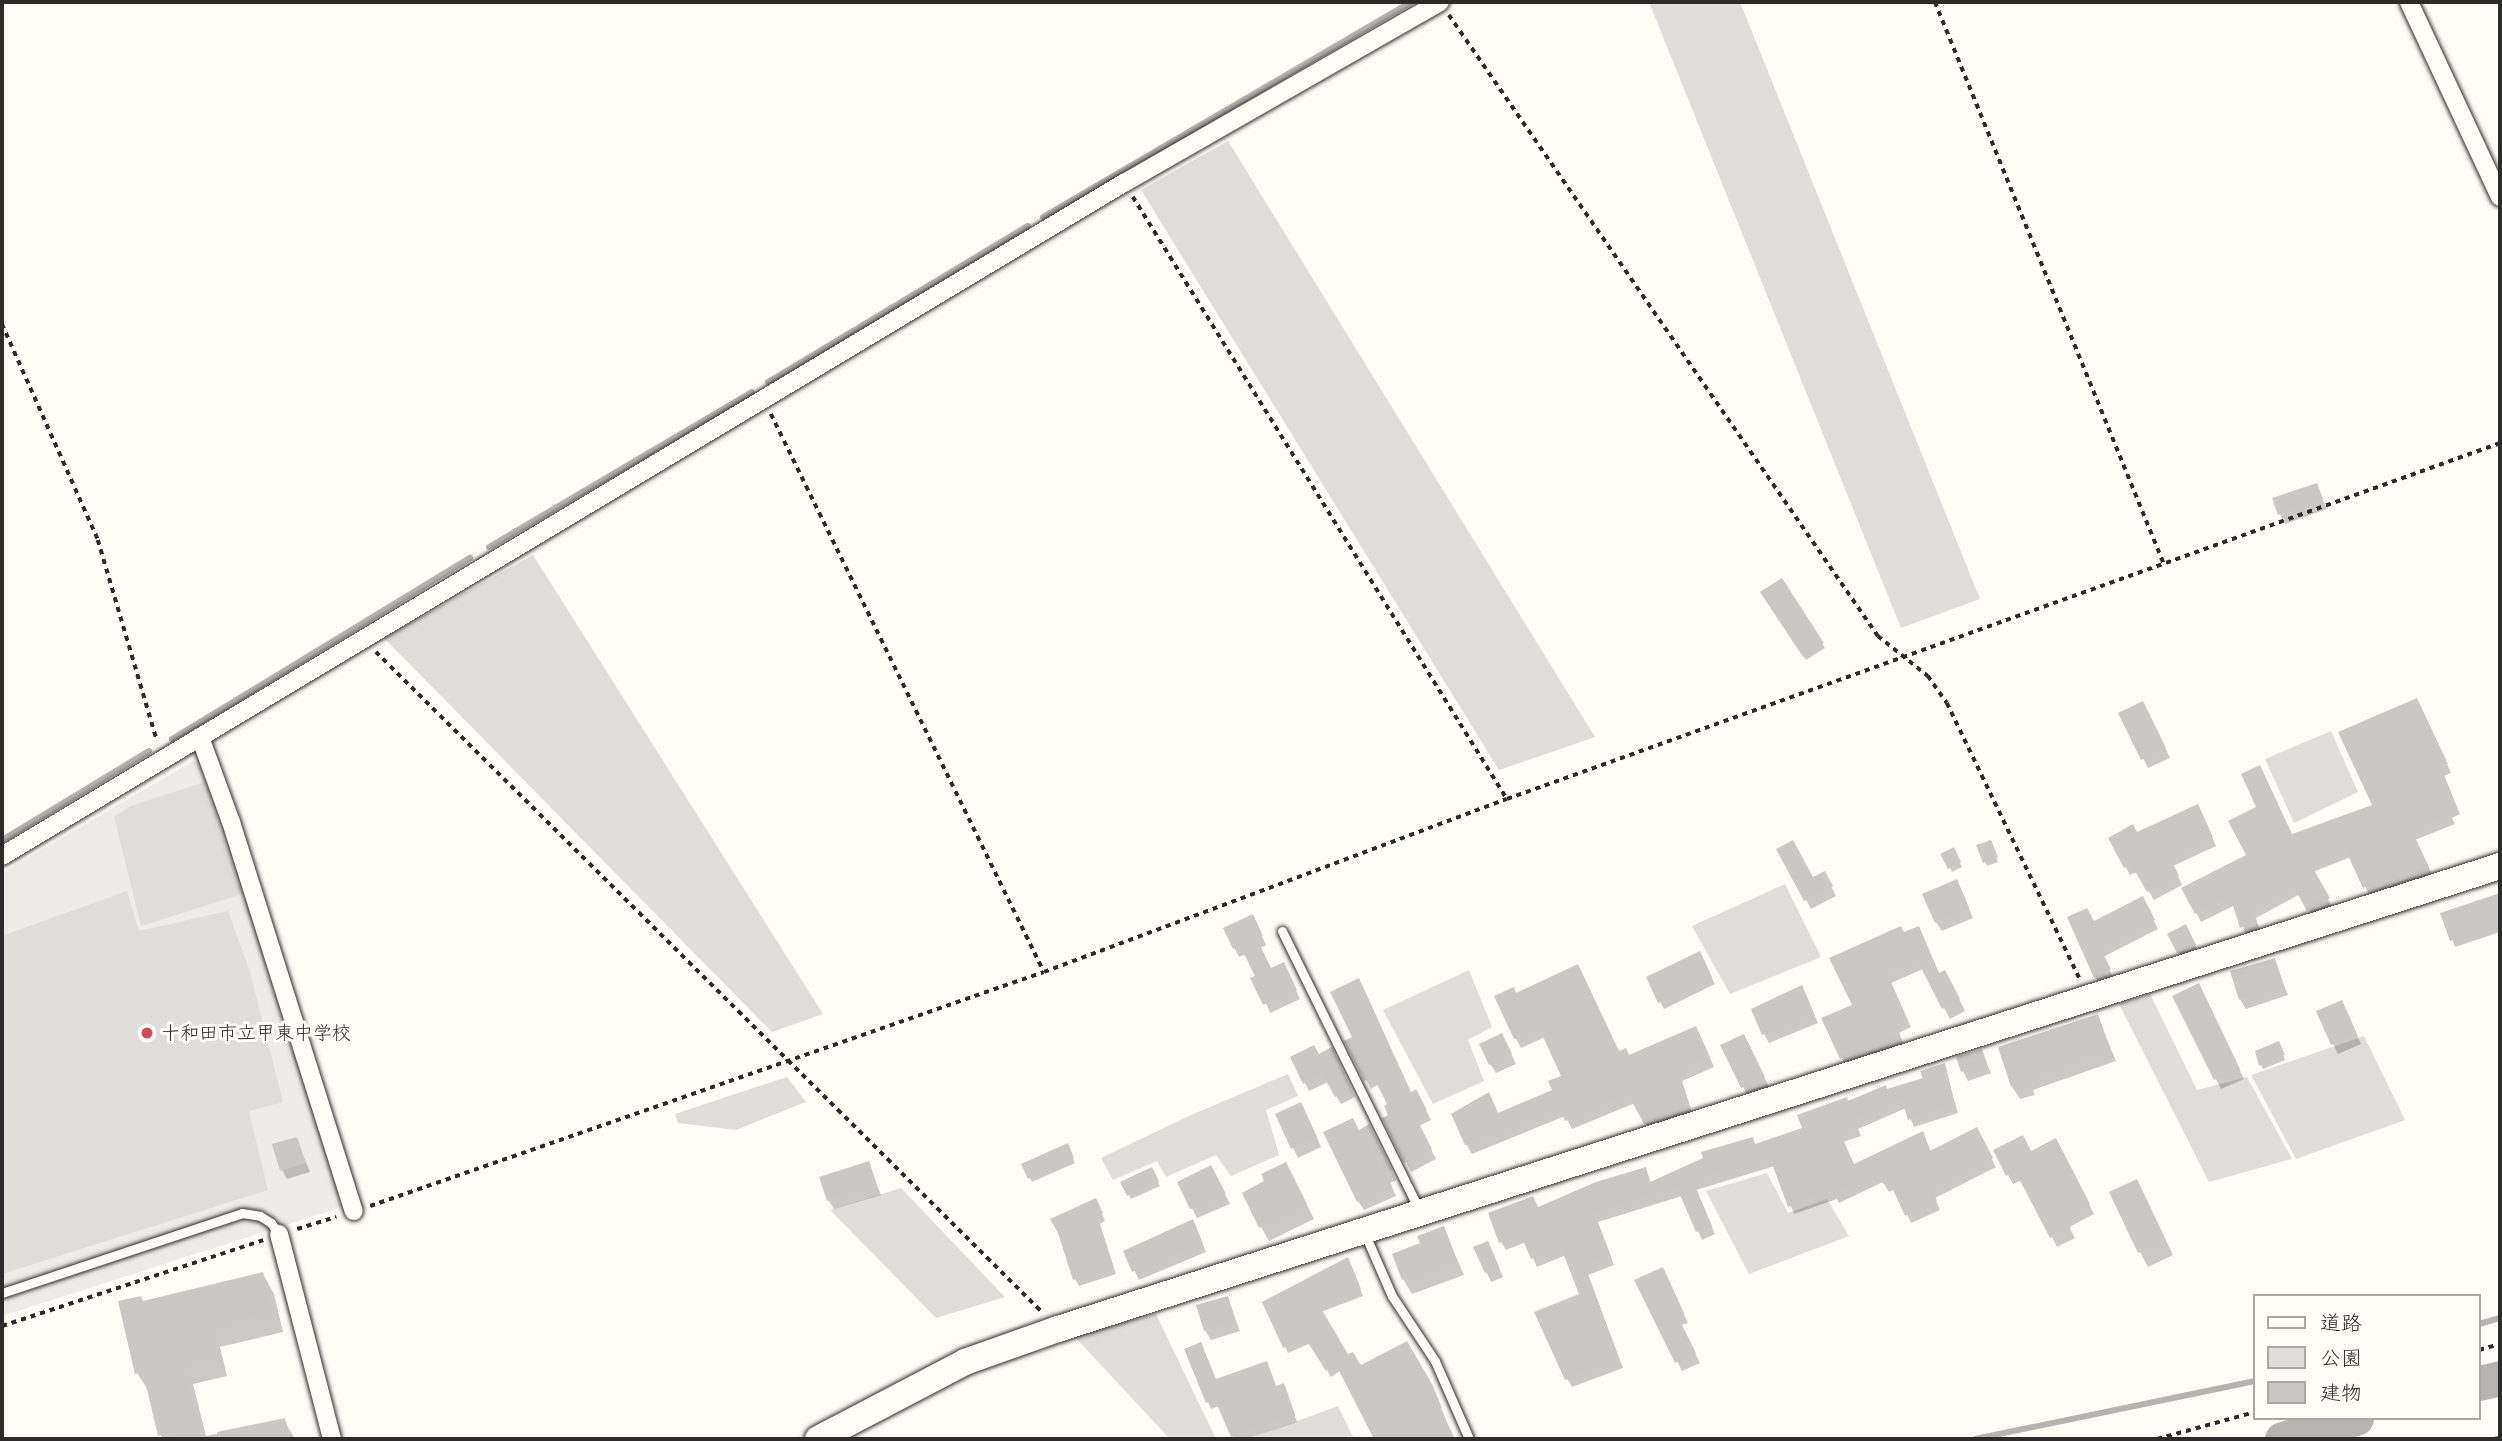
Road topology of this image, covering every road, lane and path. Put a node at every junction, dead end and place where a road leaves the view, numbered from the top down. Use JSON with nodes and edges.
{"nodes":[{"id":1,"x":1935,"y":2,"type":"edge"},
{"id":2,"x":2409,"y":2,"type":"edge"},
{"id":3,"x":1444,"y":7,"type":"edge"},
{"id":4,"x":1124,"y":183,"type":"junction"},
{"id":5,"x":2500,"y":197,"type":"edge"},
{"id":6,"x":2,"y":324,"type":"edge"},
{"id":7,"x":764,"y":399,"type":"junction"},
{"id":8,"x":2500,"y":443,"type":"edge"},
{"id":9,"x":2164,"y":564,"type":"junction"},
{"id":10,"x":362,"y":639,"type":"junction"},
{"id":11,"x":1906,"y":658,"type":"junction"},
{"id":12,"x":200,"y":737,"type":"junction"},
{"id":13,"x":168,"y":757,"type":"junction"},
{"id":14,"x":1507,"y":799,"type":"junction"},
{"id":15,"x":2,"y":856,"type":"edge"},
{"id":16,"x":2500,"y":866,"type":"edge"},
{"id":17,"x":1282,"y":932,"type":"dead end"},
{"id":18,"x":1044,"y":972,"type":"junction"},
{"id":19,"x":2089,"y":997,"type":"junction"},
{"id":20,"x":787,"y":1062,"type":"junction"},
{"id":21,"x":354,"y":1211,"type":"junction"},
{"id":22,"x":1420,"y":1212,"type":"junction"},
{"id":23,"x":1364,"y":1230,"type":"junction"},
{"id":24,"x":279,"y":1234,"type":"junction"},
{"id":25,"x":2,"y":1293,"type":"edge"},
{"id":26,"x":2,"y":1326,"type":"edge"},
{"id":27,"x":1058,"y":1329,"type":"junction"},
{"id":28,"x":2500,"y":1344,"type":"edge"},
{"id":29,"x":2481,"y":1349,"type":"edge"},
{"id":30,"x":2254,"y":1412,"type":"edge"},
{"id":31,"x":2500,"y":1438,"type":"edge"},
{"id":32,"x":332,"y":1439,"type":"edge"},
{"id":33,"x":818,"y":1439,"type":"edge"},
{"id":34,"x":1469,"y":1439,"type":"edge"},
{"id":35,"x":2157,"y":1439,"type":"edge"},
{"id":36,"x":2494,"y":1439,"type":"edge"}],
"edges":[{"from":1,"to":9,"type":"path"},
{"from":2,"to":5,"type":"street"},
{"from":3,"to":4,"type":"street"},
{"from":3,"to":11,"type":"path"},
{"from":4,"to":7,"type":"street"},
{"from":4,"to":14,"type":"path"},
{"from":6,"to":13,"type":"path"},
{"from":7,"to":10,"type":"street"},
{"from":7,"to":18,"type":"path"},
{"from":8,"to":9,"type":"path"},
{"from":9,"to":11,"type":"path"},
{"from":10,"to":12,"type":"street"},
{"from":10,"to":20,"type":"path"},
{"from":11,"to":14,"type":"path"},
{"from":11,"to":19,"type":"path"},
{"from":12,"to":13,"type":"street"},
{"from":12,"to":21,"type":"street"},
{"from":13,"to":15,"type":"street"},
{"from":14,"to":18,"type":"path"},
{"from":16,"to":19,"type":"street"},
{"from":17,"to":22,"type":"lane"},
{"from":18,"to":20,"type":"path"},
{"from":19,"to":22,"type":"street"},
{"from":20,"to":21,"type":"path"},
{"from":20,"to":27,"type":"path"},
{"from":21,"to":24,"type":"path"},
{"from":22,"to":23,"type":"street"},
{"from":23,"to":27,"type":"street"},
{"from":23,"to":34,"type":"lane"},
{"from":24,"to":25,"type":"lane"},
{"from":24,"to":26,"type":"path"},
{"from":24,"to":32,"type":"street"},
{"from":27,"to":33,"type":"street"},
{"from":28,"to":29,"type":"path"},
{"from":30,"to":35,"type":"path"},
{"from":31,"to":36,"type":"path"}]}
